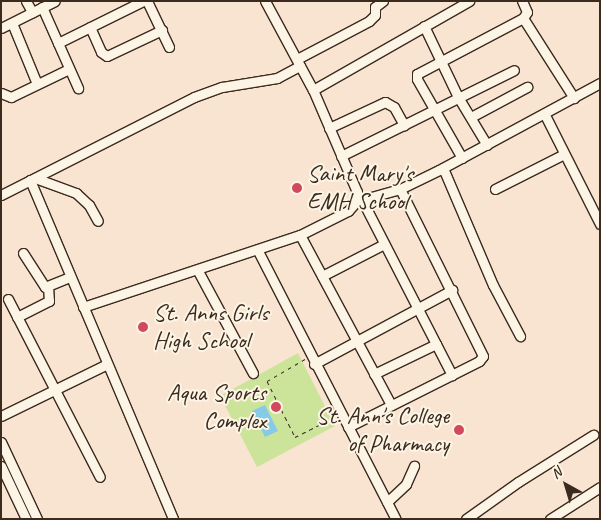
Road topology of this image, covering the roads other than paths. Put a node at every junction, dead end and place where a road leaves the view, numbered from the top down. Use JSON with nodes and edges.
{"nodes":[{"id":1,"x":26,"y":1,"type":"edge"},
{"id":2,"x":55,"y":1,"type":"edge"},
{"id":3,"x":145,"y":1,"type":"edge"},
{"id":4,"x":265,"y":1,"type":"edge"},
{"id":5,"x":383,"y":1,"type":"edge"},
{"id":6,"x":469,"y":1,"type":"edge"},
{"id":7,"x":522,"y":1,"type":"edge"},
{"id":8,"x":42,"y":7,"type":"junction"},
{"id":9,"x":32,"y":12,"type":"junction"},
{"id":10,"x":523,"y":18,"type":"junction"},
{"id":11,"x":5,"y":23,"type":"edge"},
{"id":12,"x":424,"y":26,"type":"junction"},
{"id":13,"x":90,"y":27,"type":"junction"},
{"id":14,"x":162,"y":30,"type":"junction"},
{"id":15,"x":58,"y":43,"type":"junction"},
{"id":16,"x":169,"y":47,"type":"dead end"},
{"id":17,"x":441,"y":61,"type":"junction"},
{"id":18,"x":298,"y":62,"type":"junction"},
{"id":19,"x":69,"y":69,"type":"junction"},
{"id":20,"x":514,"y":70,"type":"dead end"},
{"id":21,"x":600,"y":83,"type":"edge"},
{"id":22,"x":37,"y":84,"type":"junction"},
{"id":23,"x":527,"y":87,"type":"dead end"},
{"id":24,"x":78,"y":88,"type":"dead end"},
{"id":25,"x":312,"y":90,"type":"junction"},
{"id":26,"x":1,"y":94,"type":"edge"},
{"id":27,"x":458,"y":97,"type":"junction"},
{"id":28,"x":574,"y":98,"type":"junction"},
{"id":29,"x":433,"y":110,"type":"junction"},
{"id":30,"x":545,"y":115,"type":"junction"},
{"id":31,"x":471,"y":117,"type":"junction"},
{"id":32,"x":404,"y":125,"type":"junction"},
{"id":33,"x":329,"y":128,"type":"junction"},
{"id":34,"x":488,"y":145,"type":"junction"},
{"id":35,"x":564,"y":154,"type":"junction"},
{"id":36,"x":341,"y":156,"type":"junction"},
{"id":37,"x":462,"y":158,"type":"junction"},
{"id":38,"x":443,"y":168,"type":"junction"},
{"id":39,"x":33,"y":179,"type":"junction"},
{"id":40,"x":400,"y":189,"type":"junction"},
{"id":41,"x":494,"y":190,"type":"dead end"},
{"id":42,"x":1,"y":195,"type":"edge"},
{"id":43,"x":359,"y":201,"type":"junction"},
{"id":44,"x":98,"y":221,"type":"dead end"},
{"id":45,"x":600,"y":224,"type":"edge"},
{"id":46,"x":300,"y":235,"type":"junction"},
{"id":47,"x":384,"y":244,"type":"junction"},
{"id":48,"x":258,"y":250,"type":"junction"},
{"id":49,"x":23,"y":253,"type":"dead end"},
{"id":50,"x":198,"y":271,"type":"junction"},
{"id":51,"x":322,"y":276,"type":"junction"},
{"id":52,"x":70,"y":277,"type":"junction"},
{"id":53,"x":48,"y":287,"type":"junction"},
{"id":54,"x":452,"y":290,"type":"junction"},
{"id":55,"x":8,"y":299,"type":"dead end"},
{"id":56,"x":83,"y":307,"type":"junction"},
{"id":57,"x":418,"y":309,"type":"junction"},
{"id":58,"x":16,"y":317,"type":"junction"},
{"id":59,"x":520,"y":336,"type":"dead end"},
{"id":60,"x":358,"y":341,"type":"junction"},
{"id":61,"x":436,"y":344,"type":"junction"},
{"id":62,"x":312,"y":360,"type":"junction"},
{"id":63,"x":107,"y":364,"type":"junction"},
{"id":64,"x":253,"y":373,"type":"dead end"},
{"id":65,"x":374,"y":374,"type":"junction"},
{"id":66,"x":452,"y":375,"type":"junction"},
{"id":67,"x":53,"y":390,"type":"junction"},
{"id":68,"x":391,"y":406,"type":"junction"},
{"id":69,"x":1,"y":416,"type":"edge"},
{"id":70,"x":348,"y":427,"type":"junction"},
{"id":71,"x":593,"y":435,"type":"dead end"},
{"id":72,"x":1,"y":442,"type":"edge"},
{"id":73,"x":1,"y":466,"type":"edge"},
{"id":74,"x":414,"y":466,"type":"dead end"},
{"id":75,"x":100,"y":477,"type":"dead end"},
{"id":76,"x":600,"y":487,"type":"edge"},
{"id":77,"x":388,"y":502,"type":"junction"},
{"id":78,"x":26,"y":519,"type":"edge"},
{"id":79,"x":37,"y":519,"type":"edge"},
{"id":80,"x":172,"y":519,"type":"edge"},
{"id":81,"x":396,"y":519,"type":"edge"},
{"id":82,"x":466,"y":519,"type":"edge"},
{"id":83,"x":550,"y":519,"type":"edge"}],
"edges":[{"from":1,"to":9,"type":"street"},
{"from":2,"to":8,"type":"street"},
{"from":3,"to":13,"type":"street"},
{"from":3,"to":14,"type":"street"},
{"from":4,"to":18,"type":"street"},
{"from":5,"to":18,"type":"street"},
{"from":6,"to":12,"type":"street"},
{"from":7,"to":10,"type":"street"},
{"from":8,"to":9,"type":"street"},
{"from":8,"to":15,"type":"street"},
{"from":9,"to":11,"type":"street"},
{"from":10,"to":17,"type":"street"},
{"from":10,"to":28,"type":"street"},
{"from":11,"to":22,"type":"street"},
{"from":12,"to":17,"type":"street"},
{"from":12,"to":25,"type":"street"},
{"from":13,"to":14,"type":"street"},
{"from":13,"to":15,"type":"street"},
{"from":14,"to":16,"type":"street"},
{"from":15,"to":19,"type":"street"},
{"from":17,"to":27,"type":"street"},
{"from":17,"to":29,"type":"street"},
{"from":18,"to":25,"type":"street"},
{"from":18,"to":39,"type":"street"},
{"from":19,"to":22,"type":"street"},
{"from":19,"to":24,"type":"street"},
{"from":20,"to":27,"type":"street"},
{"from":21,"to":28,"type":"street"},
{"from":22,"to":26,"type":"street"},
{"from":23,"to":31,"type":"street"},
{"from":25,"to":33,"type":"street"},
{"from":27,"to":29,"type":"street"},
{"from":27,"to":31,"type":"street"},
{"from":28,"to":30,"type":"street"},
{"from":29,"to":32,"type":"street"},
{"from":29,"to":37,"type":"street"},
{"from":30,"to":34,"type":"street"},
{"from":30,"to":35,"type":"street"},
{"from":31,"to":34,"type":"street"},
{"from":32,"to":33,"type":"street"},
{"from":32,"to":36,"type":"street"},
{"from":33,"to":36,"type":"street"},
{"from":34,"to":37,"type":"street"},
{"from":35,"to":41,"type":"street"},
{"from":35,"to":45,"type":"street"},
{"from":36,"to":43,"type":"street"},
{"from":37,"to":38,"type":"street"},
{"from":38,"to":40,"type":"street"},
{"from":38,"to":59,"type":"street"},
{"from":39,"to":42,"type":"street"},
{"from":39,"to":44,"type":"street"},
{"from":39,"to":52,"type":"street"},
{"from":40,"to":43,"type":"street"},
{"from":40,"to":54,"type":"street"},
{"from":43,"to":46,"type":"street"},
{"from":43,"to":47,"type":"street"},
{"from":46,"to":48,"type":"street"},
{"from":46,"to":51,"type":"street"},
{"from":47,"to":51,"type":"street"},
{"from":47,"to":57,"type":"street"},
{"from":48,"to":50,"type":"street"},
{"from":48,"to":62,"type":"street"},
{"from":49,"to":53,"type":"street"},
{"from":50,"to":56,"type":"street"},
{"from":50,"to":64,"type":"street"},
{"from":51,"to":60,"type":"street"},
{"from":52,"to":53,"type":"street"},
{"from":52,"to":56,"type":"street"},
{"from":53,"to":58,"type":"street"},
{"from":54,"to":57,"type":"street"},
{"from":54,"to":66,"type":"street"},
{"from":55,"to":58,"type":"street"},
{"from":56,"to":63,"type":"street"},
{"from":57,"to":60,"type":"street"},
{"from":57,"to":61,"type":"street"},
{"from":58,"to":67,"type":"street"},
{"from":60,"to":62,"type":"street"},
{"from":60,"to":65,"type":"street"},
{"from":61,"to":65,"type":"street"},
{"from":61,"to":66,"type":"street"},
{"from":62,"to":70,"type":"street"},
{"from":63,"to":67,"type":"street"},
{"from":63,"to":80,"type":"street"},
{"from":65,"to":68,"type":"street"},
{"from":66,"to":68,"type":"street"},
{"from":67,"to":69,"type":"street"},
{"from":67,"to":75,"type":"street"},
{"from":68,"to":70,"type":"street"},
{"from":70,"to":77,"type":"street"},
{"from":71,"to":82,"type":"street"},
{"from":72,"to":79,"type":"street"},
{"from":73,"to":78,"type":"street"},
{"from":74,"to":77,"type":"street"},
{"from":76,"to":83,"type":"street"},
{"from":77,"to":81,"type":"street"}]}
